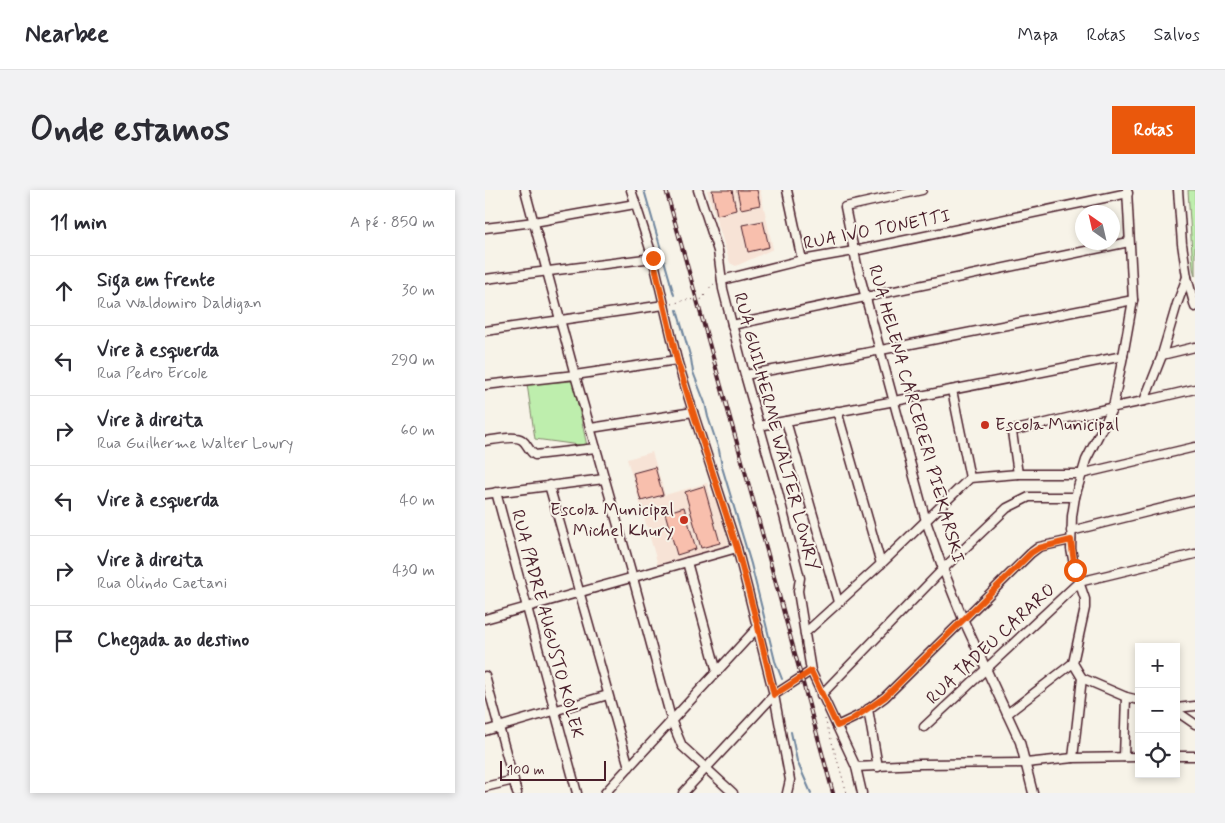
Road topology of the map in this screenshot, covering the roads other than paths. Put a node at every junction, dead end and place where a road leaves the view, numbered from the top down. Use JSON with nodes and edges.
{"nodes":[{"id":1,"x":525,"y":190,"type":"edge"},
{"id":2,"x":631,"y":190,"type":"edge"},
{"id":3,"x":698,"y":190,"type":"edge"},
{"id":4,"x":787,"y":190,"type":"edge"},
{"id":5,"x":922,"y":190,"type":"edge"},
{"id":6,"x":1178,"y":190,"type":"edge"},
{"id":7,"x":1127,"y":192,"type":"edge"},
{"id":8,"x":635,"y":204,"type":"junction"},
{"id":9,"x":534,"y":222,"type":"junction"},
{"id":10,"x":485,"y":228,"type":"edge"},
{"id":11,"x":1129,"y":242,"type":"junction"},
{"id":12,"x":854,"y":250,"type":"junction"},
{"id":13,"x":653,"y":258,"type":"junction"},
{"id":14,"x":802,"y":260,"type":"junction"},
{"id":15,"x":547,"y":270,"type":"junction"},
{"id":16,"x":1187,"y":277,"type":"junction"},
{"id":17,"x":485,"y":279,"type":"edge"},
{"id":18,"x":722,"y":280,"type":"junction"},
{"id":19,"x":866,"y":296,"type":"junction"},
{"id":20,"x":1133,"y":300,"type":"junction"},
{"id":21,"x":667,"y":305,"type":"junction"},
{"id":22,"x":1195,"y":307,"type":"edge"},
{"id":23,"x":561,"y":320,"type":"junction"},
{"id":24,"x":732,"y":325,"type":"junction"},
{"id":25,"x":485,"y":331,"type":"edge"},
{"id":26,"x":1195,"y":347,"type":"edge"},
{"id":27,"x":881,"y":350,"type":"junction"},
{"id":28,"x":1162,"y":355,"type":"junction"},
{"id":29,"x":1123,"y":356,"type":"junction"},
{"id":30,"x":677,"y":360,"type":"junction"},
{"id":31,"x":575,"y":375,"type":"junction"},
{"id":32,"x":745,"y":375,"type":"junction"},
{"id":33,"x":485,"y":385,"type":"edge"},
{"id":34,"x":1195,"y":389,"type":"edge"},
{"id":35,"x":952,"y":390,"type":"junction"},
{"id":36,"x":895,"y":401,"type":"junction"},
{"id":37,"x":1144,"y":402,"type":"junction"},
{"id":38,"x":1113,"y":407,"type":"junction"},
{"id":39,"x":837,"y":411,"type":"junction"},
{"id":40,"x":693,"y":412,"type":"junction"},
{"id":41,"x":786,"y":421,"type":"junction"},
{"id":42,"x":759,"y":426,"type":"junction"},
{"id":43,"x":591,"y":428,"type":"junction"},
{"id":44,"x":485,"y":441,"type":"edge"},
{"id":45,"x":1195,"y":447,"type":"edge"},
{"id":46,"x":596,"y":448,"type":"junction"},
{"id":47,"x":1019,"y":474,"type":"junction"},
{"id":48,"x":1081,"y":474,"type":"junction"},
{"id":49,"x":971,"y":478,"type":"junction"},
{"id":50,"x":604,"y":479,"type":"junction"},
{"id":51,"x":549,"y":485,"type":"junction"},
{"id":52,"x":496,"y":492,"type":"junction"},
{"id":53,"x":485,"y":494,"type":"edge"},
{"id":54,"x":1075,"y":497,"type":"junction"},
{"id":55,"x":1195,"y":500,"type":"edge"},
{"id":56,"x":926,"y":521,"type":"junction"},
{"id":57,"x":1071,"y":531,"type":"junction"},
{"id":58,"x":1071,"y":540,"type":"junction"},
{"id":59,"x":737,"y":548,"type":"junction"},
{"id":60,"x":1195,"y":554,"type":"edge"},
{"id":61,"x":687,"y":562,"type":"junction"},
{"id":62,"x":881,"y":564,"type":"junction"},
{"id":63,"x":943,"y":569,"type":"junction"},
{"id":64,"x":633,"y":578,"type":"junction"},
{"id":65,"x":1079,"y":582,"type":"junction"},
{"id":66,"x":579,"y":592,"type":"junction"},
{"id":67,"x":838,"y":602,"type":"junction"},
{"id":68,"x":527,"y":607,"type":"junction"},
{"id":69,"x":485,"y":619,"type":"edge"},
{"id":70,"x":963,"y":619,"type":"junction"},
{"id":71,"x":758,"y":627,"type":"junction"},
{"id":72,"x":805,"y":633,"type":"junction"},
{"id":73,"x":1073,"y":663,"type":"junction"},
{"id":74,"x":985,"y":668,"type":"junction"},
{"id":75,"x":811,"y":671,"type":"junction"},
{"id":76,"x":717,"y":672,"type":"junction"},
{"id":77,"x":485,"y":676,"type":"edge"},
{"id":78,"x":1082,"y":678,"type":"junction"},
{"id":79,"x":608,"y":695,"type":"junction"},
{"id":80,"x":774,"y":695,"type":"junction"},
{"id":81,"x":821,"y":695,"type":"junction"},
{"id":82,"x":1126,"y":697,"type":"junction"},
{"id":83,"x":1135,"y":699,"type":"edge"},
{"id":84,"x":1195,"y":706,"type":"edge"},
{"id":85,"x":868,"y":709,"type":"junction"},
{"id":86,"x":1180,"y":709,"type":"edge"},
{"id":87,"x":555,"y":710,"type":"junction"},
{"id":88,"x":1180,"y":713,"type":"edge"},
{"id":89,"x":1007,"y":714,"type":"junction"},
{"id":90,"x":672,"y":722,"type":"junction"},
{"id":91,"x":1195,"y":724,"type":"edge"},
{"id":92,"x":837,"y":726,"type":"junction"},
{"id":93,"x":499,"y":727,"type":"junction"},
{"id":94,"x":924,"y":727,"type":"dead end"},
{"id":95,"x":485,"y":731,"type":"edge"},
{"id":96,"x":1180,"y":756,"type":"edge"},
{"id":97,"x":1195,"y":756,"type":"edge"},
{"id":98,"x":1124,"y":757,"type":"junction"},
{"id":99,"x":1135,"y":757,"type":"edge"},
{"id":100,"x":1073,"y":758,"type":"junction"},
{"id":101,"x":1026,"y":763,"type":"junction"},
{"id":102,"x":629,"y":767,"type":"junction"},
{"id":103,"x":856,"y":767,"type":"junction"},
{"id":104,"x":878,"y":767,"type":"junction"},
{"id":105,"x":706,"y":768,"type":"junction"},
{"id":106,"x":514,"y":780,"type":"junction"},
{"id":107,"x":485,"y":787,"type":"edge"},
{"id":108,"x":517,"y":793,"type":"edge"},
{"id":109,"x":577,"y":793,"type":"edge"},
{"id":110,"x":605,"y":793,"type":"edge"},
{"id":111,"x":683,"y":793,"type":"edge"},
{"id":112,"x":733,"y":793,"type":"edge"},
{"id":113,"x":787,"y":793,"type":"edge"},
{"id":114,"x":862,"y":793,"type":"edge"},
{"id":115,"x":1033,"y":793,"type":"edge"}],
"edges":[{"from":1,"to":9,"type":"street"},
{"from":2,"to":8,"type":"street"},
{"from":3,"to":18,"type":"street","name":"RUA GUILHERME WALTER LOWRY"},
{"from":4,"to":14,"type":"street"},
{"from":5,"to":12,"type":"street","name":"RUA HELENA CARCERERI PIEKARSKI"},
{"from":6,"to":16,"type":"street"},
{"from":7,"to":11,"type":"street"},
{"from":7,"to":12,"type":"street","name":"RUA IVO TONETTI"},
{"from":8,"to":9,"type":"street"},
{"from":8,"to":13,"type":"street"},
{"from":9,"to":10,"type":"street"},
{"from":9,"to":15,"type":"street"},
{"from":11,"to":19,"type":"street"},
{"from":11,"to":20,"type":"street"},
{"from":12,"to":14,"type":"street","name":"RUA IVO TONETTI"},
{"from":12,"to":19,"type":"street","name":"RUA HELENA CARCERERI PIEKARSKI"},
{"from":13,"to":15,"type":"street"},
{"from":13,"to":21,"type":"street"},
{"from":14,"to":18,"type":"street","name":"RUA IVO TONETTI"},
{"from":15,"to":17,"type":"street"},
{"from":15,"to":23,"type":"street"},
{"from":16,"to":22,"type":"street"},
{"from":16,"to":28,"type":"street"},
{"from":18,"to":24,"type":"street","name":"RUA GUILHERME WALTER LOWRY"},
{"from":19,"to":24,"type":"street"},
{"from":19,"to":27,"type":"street","name":"RUA HELENA CARCERERI PIEKARSKI"},
{"from":20,"to":27,"type":"street"},
{"from":20,"to":29,"type":"street"},
{"from":21,"to":23,"type":"street"},
{"from":21,"to":30,"type":"street"},
{"from":23,"to":25,"type":"street"},
{"from":23,"to":31,"type":"street"},
{"from":24,"to":32,"type":"street","name":"RUA GUILHERME WALTER LOWRY"},
{"from":26,"to":28,"type":"street"},
{"from":27,"to":32,"type":"street"},
{"from":27,"to":36,"type":"street","name":"RUA HELENA CARCERERI PIEKARSKI"},
{"from":28,"to":37,"type":"street"},
{"from":29,"to":35,"type":"street"},
{"from":29,"to":38,"type":"street"},
{"from":30,"to":31,"type":"street"},
{"from":30,"to":40,"type":"street"},
{"from":31,"to":33,"type":"street"},
{"from":31,"to":43,"type":"street"},
{"from":32,"to":42,"type":"street","name":"RUA GUILHERME WALTER LOWRY"},
{"from":34,"to":37,"type":"street"},
{"from":35,"to":36,"type":"street"},
{"from":35,"to":49,"type":"street"},
{"from":36,"to":39,"type":"street"},
{"from":36,"to":56,"type":"street","name":"RUA HELENA CARCERERI PIEKARSKI"},
{"from":37,"to":38,"type":"street"},
{"from":38,"to":47,"type":"street"},
{"from":38,"to":48,"type":"street"},
{"from":39,"to":41,"type":"street"},
{"from":39,"to":62,"type":"street"},
{"from":40,"to":43,"type":"street"},
{"from":40,"to":59,"type":"street"},
{"from":41,"to":42,"type":"street"},
{"from":41,"to":67,"type":"street"},
{"from":42,"to":72,"type":"street","name":"RUA GUILHERME WALTER LOWRY"},
{"from":43,"to":46,"type":"street"},
{"from":44,"to":46,"type":"street"},
{"from":45,"to":48,"type":"street"},
{"from":46,"to":50,"type":"street"},
{"from":47,"to":48,"type":"street"},
{"from":47,"to":49,"type":"street"},
{"from":48,"to":54,"type":"street"},
{"from":49,"to":56,"type":"street"},
{"from":50,"to":51,"type":"street"},
{"from":50,"to":64,"type":"street"},
{"from":51,"to":52,"type":"street"},
{"from":51,"to":66,"type":"street"},
{"from":52,"to":53,"type":"street"},
{"from":52,"to":68,"type":"street","name":"RUA PADRE AUGUSTO KOLEK"},
{"from":54,"to":57,"type":"street"},
{"from":54,"to":63,"type":"street"},
{"from":55,"to":57,"type":"street"},
{"from":56,"to":62,"type":"street"},
{"from":56,"to":63,"type":"street","name":"RUA HELENA CARCERERI PIEKARSKI"},
{"from":57,"to":58,"type":"street"},
{"from":58,"to":65,"type":"street"},
{"from":58,"to":70,"type":"street"},
{"from":59,"to":61,"type":"street"},
{"from":59,"to":71,"type":"street"},
{"from":60,"to":65,"type":"street","name":"RUA TADEU CARARO"},
{"from":61,"to":64,"type":"street"},
{"from":61,"to":76,"type":"street"},
{"from":62,"to":67,"type":"street"},
{"from":63,"to":70,"type":"street","name":"RUA HELENA CARCERERI PIEKARSKI"},
{"from":63,"to":81,"type":"street"},
{"from":64,"to":66,"type":"street"},
{"from":64,"to":90,"type":"street"},
{"from":65,"to":73,"type":"street"},
{"from":65,"to":74,"type":"street","name":"RUA TADEU CARARO"},
{"from":66,"to":68,"type":"street"},
{"from":66,"to":79,"type":"street"},
{"from":67,"to":72,"type":"street"},
{"from":68,"to":69,"type":"street"},
{"from":68,"to":87,"type":"street","name":"RUA PADRE AUGUSTO KOLEK"},
{"from":70,"to":74,"type":"street","name":"RUA HELENA CARCERERI PIEKARSKI"},
{"from":70,"to":85,"type":"street"},
{"from":71,"to":76,"type":"street"},
{"from":71,"to":80,"type":"street"},
{"from":72,"to":75,"type":"street","name":"RUA GUILHERME WALTER LOWRY"},
{"from":73,"to":78,"type":"street"},
{"from":73,"to":89,"type":"street"},
{"from":74,"to":89,"type":"street","name":"RUA HELENA CARCERERI PIEKARSKI"},
{"from":74,"to":94,"type":"street","name":"RUA TADEU CARARO"},
{"from":75,"to":80,"type":"street"},
{"from":75,"to":81,"type":"street","name":"RUA GUILHERME WALTER LOWRY"},
{"from":76,"to":90,"type":"street"},
{"from":77,"to":93,"type":"street"},
{"from":78,"to":82,"type":"street"},
{"from":78,"to":100,"type":"street"},
{"from":79,"to":87,"type":"street"},
{"from":79,"to":102,"type":"street"},
{"from":80,"to":105,"type":"street"},
{"from":80,"to":113,"type":"street"},
{"from":81,"to":92,"type":"street","name":"RUA GUILHERME WALTER LOWRY"},
{"from":82,"to":83,"type":"street"},
{"from":82,"to":98,"type":"street"},
{"from":84,"to":86,"type":"street"},
{"from":85,"to":92,"type":"street"},
{"from":85,"to":104,"type":"street"},
{"from":87,"to":93,"type":"street"},
{"from":87,"to":109,"type":"street","name":"RUA PADRE AUGUSTO KOLEK"},
{"from":88,"to":91,"type":"street"},
{"from":89,"to":101,"type":"street","name":"RUA HELENA CARCERERI PIEKARSKI"},
{"from":90,"to":102,"type":"street"},
{"from":90,"to":105,"type":"street"},
{"from":92,"to":103,"type":"street","name":"RUA GUILHERME WALTER LOWRY"},
{"from":93,"to":95,"type":"street"},
{"from":93,"to":106,"type":"street"},
{"from":96,"to":97,"type":"street"},
{"from":98,"to":99,"type":"street"},
{"from":98,"to":100,"type":"street"},
{"from":100,"to":101,"type":"street"},
{"from":101,"to":104,"type":"street"},
{"from":101,"to":115,"type":"street","name":"RUA HELENA CARCERERI PIEKARSKI"},
{"from":102,"to":110,"type":"street"},
{"from":103,"to":104,"type":"street"},
{"from":103,"to":114,"type":"street","name":"RUA GUILHERME WALTER LOWRY"},
{"from":105,"to":111,"type":"street"},
{"from":105,"to":112,"type":"street"},
{"from":106,"to":107,"type":"street"},
{"from":106,"to":108,"type":"street"}]}
